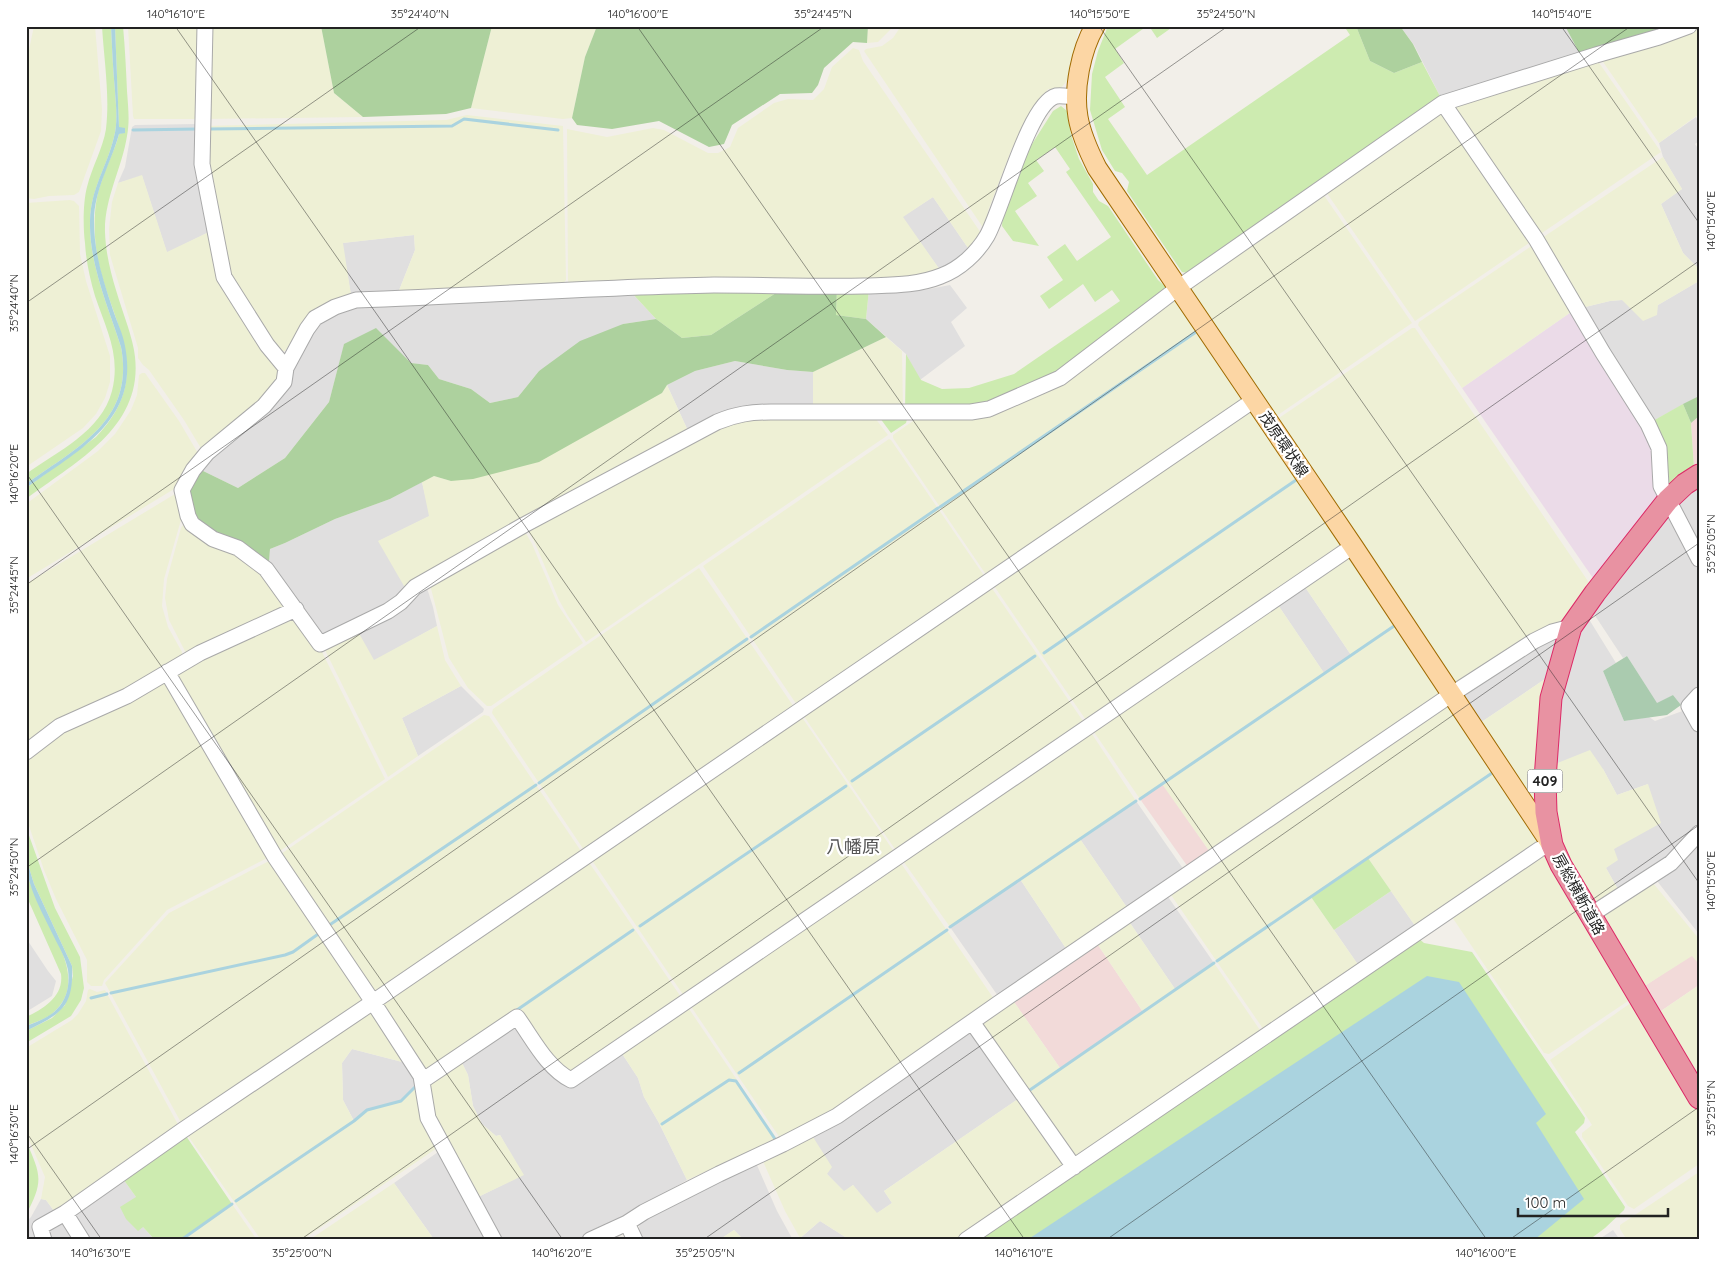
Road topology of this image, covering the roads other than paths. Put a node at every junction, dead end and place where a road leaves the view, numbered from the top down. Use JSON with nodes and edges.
{"nodes":[{"id":1,"x":205,"y":26,"type":"edge"},
{"id":2,"x":1095,"y":26,"type":"edge"},
{"id":3,"x":1689,"y":26,"type":"edge"},
{"id":4,"x":1077,"y":97,"type":"junction"},
{"id":5,"x":1443,"y":103,"type":"junction"},
{"id":6,"x":1178,"y":288,"type":"junction"},
{"id":7,"x":286,"y":368,"type":"junction"},
{"id":8,"x":1254,"y":400,"type":"junction"},
{"id":9,"x":1699,"y":474,"type":"edge"},
{"id":10,"x":1668,"y":500,"type":"junction"},
{"id":11,"x":1354,"y":546,"type":"junction"},
{"id":12,"x":1699,"y":559,"type":"edge"},
{"id":13,"x":296,"y":609,"type":"junction"},
{"id":14,"x":1571,"y":627,"type":"junction"},
{"id":15,"x":167,"y":672,"type":"junction"},
{"id":16,"x":1452,"y":694,"type":"junction"},
{"id":17,"x":1699,"y":695,"type":"edge"},
{"id":18,"x":1699,"y":724,"type":"edge"},
{"id":19,"x":26,"y":752,"type":"edge"},
{"id":20,"x":1699,"y":833,"type":"edge"},
{"id":21,"x":1552,"y":844,"type":"junction"},
{"id":22,"x":1590,"y":916,"type":"junction"},
{"id":23,"x":373,"y":1002,"type":"junction"},
{"id":24,"x":972,"y":1022,"type":"junction"},
{"id":25,"x":422,"y":1081,"type":"junction"},
{"id":26,"x":1698,"y":1093,"type":"edge"},
{"id":27,"x":1074,"y":1167,"type":"junction"},
{"id":28,"x":65,"y":1213,"type":"junction"},
{"id":29,"x":627,"y":1223,"type":"junction"},
{"id":30,"x":44,"y":1240,"type":"edge"},
{"id":31,"x":82,"y":1240,"type":"edge"},
{"id":32,"x":494,"y":1240,"type":"edge"},
{"id":33,"x":590,"y":1240,"type":"edge"},
{"id":34,"x":635,"y":1240,"type":"edge"},
{"id":35,"x":966,"y":1240,"type":"edge"}],
"edges":[{"from":1,"to":7,"type":"street"},
{"from":2,"to":4,"type":"main road","name":"茂原環状線"},
{"from":3,"to":5,"type":"street"},
{"from":4,"to":6,"type":"main road","name":"茂原環状線"},
{"from":4,"to":7,"type":"street"},
{"from":5,"to":6,"type":"street"},
{"from":5,"to":10,"type":"street"},
{"from":6,"to":8,"type":"main road","name":"茂原環状線"},
{"from":6,"to":13,"type":"street"},
{"from":7,"to":13,"type":"street"},
{"from":8,"to":11,"type":"main road","name":"茂原環状線"},
{"from":8,"to":23,"type":"street"},
{"from":9,"to":10,"type":"highway","name":"房総横断道路","number":"409"},
{"from":10,"to":12,"type":"street"},
{"from":10,"to":14,"type":"highway","name":"房総横断道路","number":"409"},
{"from":11,"to":16,"type":"main road","name":"茂原環状線"},
{"from":11,"to":25,"type":"street"},
{"from":13,"to":15,"type":"street"},
{"from":14,"to":16,"type":"street"},
{"from":14,"to":21,"type":"highway","name":"房総横断道路","number":"409"},
{"from":15,"to":19,"type":"street"},
{"from":15,"to":23,"type":"street"},
{"from":16,"to":21,"type":"main road","name":"茂原環状線"},
{"from":16,"to":24,"type":"street"},
{"from":17,"to":18,"type":"street"},
{"from":20,"to":22,"type":"street"},
{"from":21,"to":22,"type":"highway","name":"房総横断道路","number":"409"},
{"from":21,"to":27,"type":"street"},
{"from":22,"to":26,"type":"highway","name":"房総横断道路","number":"409"},
{"from":23,"to":25,"type":"street"},
{"from":23,"to":28,"type":"street"},
{"from":24,"to":27,"type":"street"},
{"from":24,"to":29,"type":"street"},
{"from":25,"to":32,"type":"street"},
{"from":27,"to":35,"type":"street"},
{"from":28,"to":30,"type":"street"},
{"from":28,"to":31,"type":"street"},
{"from":29,"to":33,"type":"street"},
{"from":29,"to":34,"type":"street"}]}
